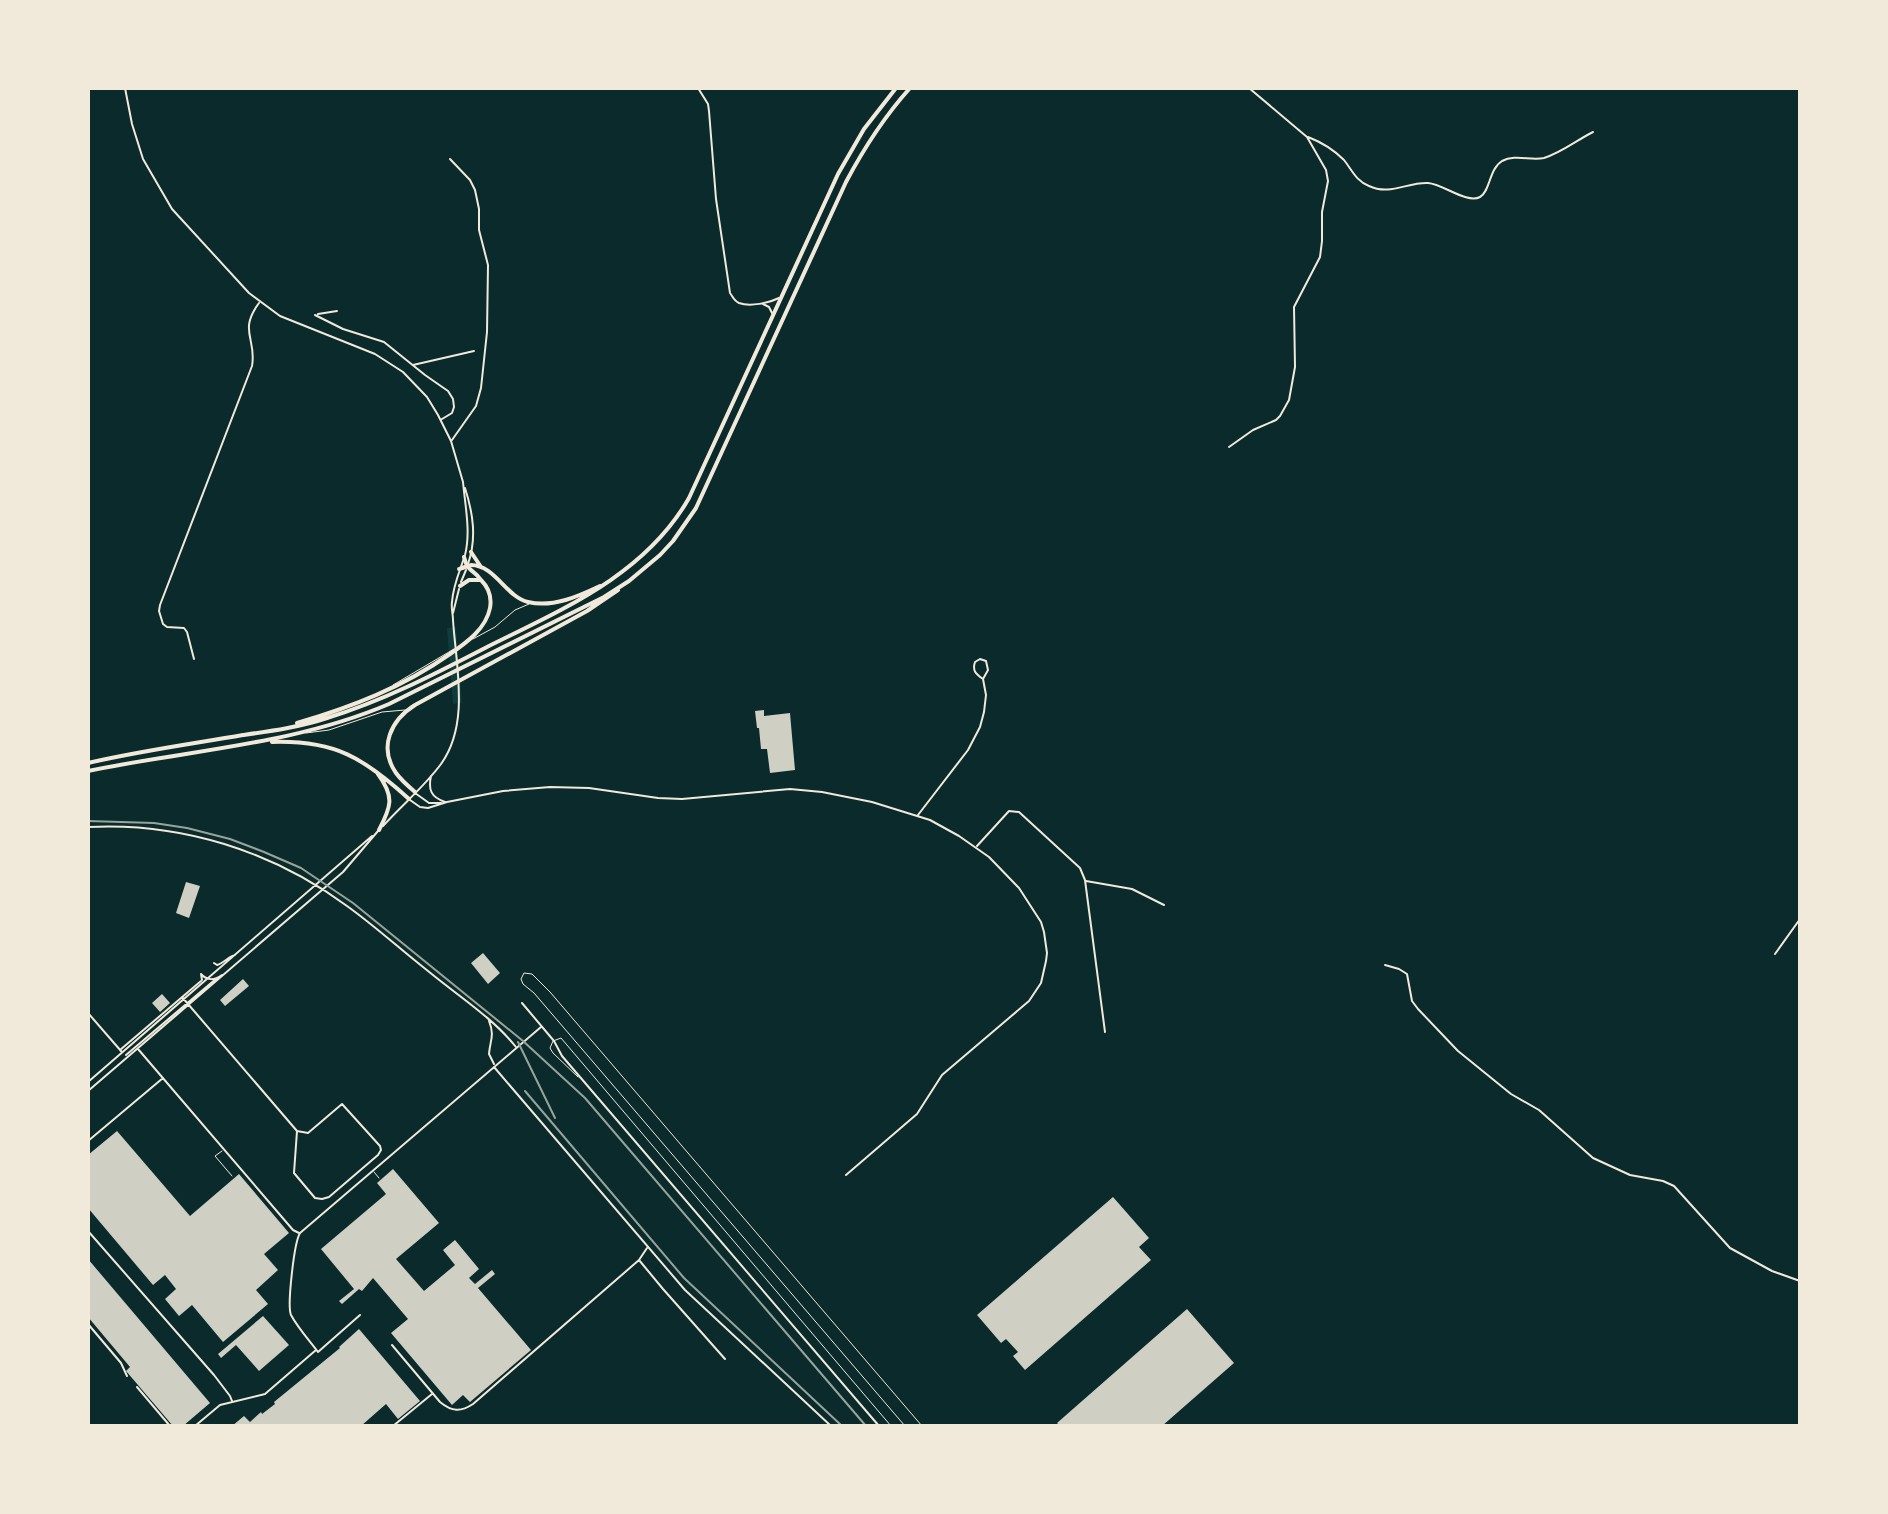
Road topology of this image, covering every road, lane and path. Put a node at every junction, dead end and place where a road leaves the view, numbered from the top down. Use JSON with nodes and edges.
{"nodes":[{"id":1,"x":125,"y":88,"type":"edge"},
{"id":2,"x":698,"y":88,"type":"edge"},
{"id":3,"x":896,"y":88,"type":"edge"},
{"id":4,"x":910,"y":88,"type":"edge"},
{"id":5,"x":1251,"y":88,"type":"edge"},
{"id":6,"x":1593,"y":132,"type":"dead end"},
{"id":7,"x":1307,"y":137,"type":"junction"},
{"id":8,"x":450,"y":159,"type":"dead end"},
{"id":9,"x":783,"y":295,"type":"junction"},
{"id":10,"x":260,"y":302,"type":"junction"},
{"id":11,"x":762,"y":303,"type":"junction"},
{"id":12,"x":337,"y":311,"type":"dead end"},
{"id":13,"x":772,"y":318,"type":"junction"},
{"id":14,"x":474,"y":351,"type":"dead end"},
{"id":15,"x":413,"y":365,"type":"junction"},
{"id":16,"x":441,"y":420,"type":"junction"},
{"id":17,"x":451,"y":441,"type":"junction"},
{"id":18,"x":1229,"y":447,"type":"dead end"},
{"id":19,"x":463,"y":482,"type":"junction"},
{"id":20,"x":471,"y":552,"type":"junction"},
{"id":21,"x":464,"y":557,"type":"junction"},
{"id":22,"x":467,"y":566,"type":"junction"},
{"id":23,"x":459,"y":569,"type":"junction"},
{"id":24,"x":482,"y":569,"type":"junction"},
{"id":25,"x":481,"y":580,"type":"junction"},
{"id":26,"x":611,"y":581,"type":"junction"},
{"id":27,"x":629,"y":581,"type":"junction"},
{"id":28,"x":460,"y":586,"type":"junction"},
{"id":29,"x":531,"y":603,"type":"junction"},
{"id":30,"x":453,"y":615,"type":"junction"},
{"id":31,"x":465,"y":644,"type":"junction"},
{"id":32,"x":194,"y":659,"type":"dead end"},
{"id":33,"x":983,"y":679,"type":"junction"},
{"id":34,"x":408,"y":709,"type":"junction"},
{"id":35,"x":281,"y":729,"type":"junction"},
{"id":36,"x":299,"y":734,"type":"junction"},
{"id":37,"x":247,"y":744,"type":"junction"},
{"id":38,"x":88,"y":763,"type":"edge"},
{"id":39,"x":375,"y":769,"type":"junction"},
{"id":40,"x":88,"y":771,"type":"edge"},
{"id":41,"x":431,"y":775,"type":"junction"},
{"id":42,"x":415,"y":792,"type":"junction"},
{"id":43,"x":409,"y":799,"type":"junction"},
{"id":44,"x":445,"y":803,"type":"junction"},
{"id":45,"x":917,"y":816,"type":"junction"},
{"id":46,"x":88,"y":827,"type":"edge"},
{"id":47,"x":379,"y":830,"type":"junction"},
{"id":48,"x":977,"y":847,"type":"junction"},
{"id":49,"x":1085,"y":880,"type":"junction"},
{"id":50,"x":1164,"y":905,"type":"dead end"},
{"id":51,"x":1800,"y":919,"type":"edge"},
{"id":52,"x":1798,"y":925,"type":"edge"},
{"id":53,"x":1775,"y":954,"type":"dead end"},
{"id":54,"x":236,"y":955,"type":"junction"},
{"id":55,"x":214,"y":963,"type":"dead end"},
{"id":56,"x":1385,"y":965,"type":"dead end"},
{"id":57,"x":227,"y":973,"type":"junction"},
{"id":58,"x":217,"y":978,"type":"junction"},
{"id":59,"x":209,"y":979,"type":"junction"},
{"id":60,"x":201,"y":981,"type":"junction"},
{"id":61,"x":200,"y":987,"type":"junction"},
{"id":62,"x":183,"y":998,"type":"junction"},
{"id":63,"x":522,"y":1003,"type":"dead end"},
{"id":64,"x":188,"y":1004,"type":"junction"},
{"id":65,"x":88,"y":1013,"type":"edge"},
{"id":66,"x":489,"y":1020,"type":"junction"},
{"id":67,"x":542,"y":1027,"type":"junction"},
{"id":68,"x":1105,"y":1032,"type":"dead end"},
{"id":69,"x":554,"y":1041,"type":"junction"},
{"id":70,"x":516,"y":1047,"type":"junction"},
{"id":71,"x":138,"y":1049,"type":"junction"},
{"id":72,"x":121,"y":1051,"type":"junction"},
{"id":73,"x":128,"y":1056,"type":"junction"},
{"id":74,"x":494,"y":1066,"type":"junction"},
{"id":75,"x":163,"y":1078,"type":"junction"},
{"id":76,"x":88,"y":1082,"type":"edge"},
{"id":77,"x":588,"y":1086,"type":"junction"},
{"id":78,"x":88,"y":1091,"type":"edge"},
{"id":79,"x":297,"y":1131,"type":"junction"},
{"id":80,"x":88,"y":1141,"type":"edge"},
{"id":81,"x":224,"y":1149,"type":"junction"},
{"id":82,"x":373,"y":1170,"type":"junction"},
{"id":83,"x":846,"y":1175,"type":"dead end"},
{"id":84,"x":232,"y":1176,"type":"dead end"},
{"id":85,"x":379,"y":1178,"type":"dead end"},
{"id":86,"x":88,"y":1231,"type":"edge"},
{"id":87,"x":300,"y":1233,"type":"junction"},
{"id":88,"x":648,"y":1247,"type":"junction"},
{"id":89,"x":639,"y":1260,"type":"junction"},
{"id":90,"x":1800,"y":1281,"type":"edge"},
{"id":91,"x":360,"y":1315,"type":"dead end"},
{"id":92,"x":88,"y":1324,"type":"edge"},
{"id":93,"x":397,"y":1340,"type":"dead end"},
{"id":94,"x":392,"y":1345,"type":"joint"},
{"id":95,"x":404,"y":1348,"type":"dead end"},
{"id":96,"x":317,"y":1351,"type":"junction"},
{"id":97,"x":398,"y":1353,"type":"junction"},
{"id":98,"x":410,"y":1355,"type":"dead end"},
{"id":99,"x":725,"y":1359,"type":"dead end"},
{"id":100,"x":404,"y":1360,"type":"junction"},
{"id":101,"x":415,"y":1361,"type":"dead end"},
{"id":102,"x":409,"y":1366,"type":"junction"},
{"id":103,"x":419,"y":1366,"type":"dead end"},
{"id":104,"x":423,"y":1370,"type":"dead end"},
{"id":105,"x":414,"y":1371,"type":"junction"},
{"id":106,"x":417,"y":1375,"type":"junction"},
{"id":107,"x":127,"y":1376,"type":"dead end"},
{"id":108,"x":429,"y":1378,"type":"dead end"},
{"id":109,"x":424,"y":1383,"type":"junction"},
{"id":110,"x":435,"y":1385,"type":"dead end"},
{"id":111,"x":137,"y":1387,"type":"dead end"},
{"id":112,"x":441,"y":1392,"type":"dead end"},
{"id":113,"x":433,"y":1393,"type":"junction"},
{"id":114,"x":446,"y":1397,"type":"dead end"},
{"id":115,"x":232,"y":1401,"type":"junction"},
{"id":116,"x":440,"y":1402,"type":"junction"},
{"id":117,"x":170,"y":1426,"type":"edge"},
{"id":118,"x":195,"y":1426,"type":"edge"},
{"id":119,"x":393,"y":1426,"type":"edge"},
{"id":120,"x":831,"y":1426,"type":"edge"},
{"id":121,"x":879,"y":1426,"type":"edge"},
{"id":122,"x":891,"y":1426,"type":"edge"},
{"id":123,"x":905,"y":1426,"type":"edge"},
{"id":124,"x":922,"y":1426,"type":"edge"}],
"edges":[{"from":1,"to":10,"type":"street"},
{"from":2,"to":11,"type":"street"},
{"from":3,"to":9,"type":"main road"},
{"from":4,"to":27,"type":"main road"},
{"from":5,"to":7,"type":"street"},
{"from":6,"to":7,"type":"street"},
{"from":7,"to":18,"type":"street"},
{"from":8,"to":17,"type":"street"},
{"from":9,"to":11,"type":"street"},
{"from":9,"to":13,"type":"main road"},
{"from":10,"to":16,"type":"street"},
{"from":10,"to":32,"type":"street"},
{"from":11,"to":13,"type":"street"},
{"from":12,"to":15,"type":"street"},
{"from":13,"to":26,"type":"main road"},
{"from":14,"to":15,"type":"street"},
{"from":15,"to":16,"type":"street"},
{"from":16,"to":17,"type":"street"},
{"from":17,"to":19,"type":"street"},
{"from":19,"to":20,"type":"street"},
{"from":19,"to":21,"type":"street"},
{"from":20,"to":22,"type":"street"},
{"from":20,"to":24,"type":"main road"},
{"from":21,"to":22,"type":"main road"},
{"from":21,"to":23,"type":"street"},
{"from":22,"to":23,"type":"main road"},
{"from":22,"to":24,"type":"main road"},
{"from":22,"to":25,"type":"main road"},
{"from":22,"to":28,"type":"street"},
{"from":23,"to":30,"type":"street"},
{"from":24,"to":29,"type":"main road"},
{"from":25,"to":28,"type":"main road"},
{"from":25,"to":31,"type":"main road"},
{"from":26,"to":29,"type":"main road"},
{"from":26,"to":35,"type":"main road"},
{"from":27,"to":34,"type":"main road"},
{"from":27,"to":36,"type":"main road"},
{"from":28,"to":30,"type":"street"},
{"from":29,"to":31,"type":"lane"},
{"from":30,"to":41,"type":"street"},
{"from":31,"to":35,"type":"main road"},
{"from":33,"to":33,"type":"street"},
{"from":33,"to":45,"type":"street"},
{"from":34,"to":36,"type":"lane"},
{"from":34,"to":42,"type":"main road"},
{"from":35,"to":38,"type":"main road"},
{"from":36,"to":37,"type":"main road"},
{"from":37,"to":39,"type":"main road"},
{"from":37,"to":40,"type":"main road"},
{"from":39,"to":43,"type":"main road"},
{"from":39,"to":47,"type":"main road"},
{"from":41,"to":42,"type":"street"},
{"from":41,"to":44,"type":"street"},
{"from":42,"to":43,"type":"street"},
{"from":42,"to":44,"type":"street"},
{"from":43,"to":44,"type":"street"},
{"from":43,"to":47,"type":"street"},
{"from":44,"to":45,"type":"street"},
{"from":45,"to":48,"type":"street"},
{"from":46,"to":66,"type":"street"},
{"from":47,"to":54,"type":"street"},
{"from":47,"to":57,"type":"street"},
{"from":48,"to":49,"type":"street"},
{"from":48,"to":83,"type":"street"},
{"from":49,"to":50,"type":"street"},
{"from":49,"to":68,"type":"street"},
{"from":51,"to":52,"type":"street"},
{"from":52,"to":53,"type":"street"},
{"from":54,"to":55,"type":"street"},
{"from":54,"to":59,"type":"street"},
{"from":56,"to":90,"type":"street"},
{"from":57,"to":58,"type":"street"},
{"from":57,"to":64,"type":"street"},
{"from":58,"to":59,"type":"street"},
{"from":58,"to":64,"type":"street"},
{"from":59,"to":60,"type":"street"},
{"from":59,"to":61,"type":"street"},
{"from":60,"to":61,"type":"street"},
{"from":60,"to":62,"type":"street"},
{"from":61,"to":62,"type":"street"},
{"from":62,"to":64,"type":"street"},
{"from":62,"to":72,"type":"street"},
{"from":63,"to":67,"type":"street"},
{"from":64,"to":71,"type":"street"},
{"from":64,"to":73,"type":"street"},
{"from":64,"to":79,"type":"street"},
{"from":65,"to":72,"type":"street"},
{"from":66,"to":70,"type":"street"},
{"from":66,"to":74,"type":"street"},
{"from":67,"to":69,"type":"street"},
{"from":67,"to":70,"type":"street"},
{"from":69,"to":77,"type":"street"},
{"from":69,"to":77,"type":"lane"},
{"from":69,"to":122,"type":"lane"},
{"from":70,"to":74,"type":"street"},
{"from":71,"to":73,"type":"street"},
{"from":71,"to":75,"type":"street"},
{"from":72,"to":73,"type":"street"},
{"from":72,"to":76,"type":"street"},
{"from":73,"to":78,"type":"street"},
{"from":74,"to":82,"type":"street"},
{"from":74,"to":88,"type":"street"},
{"from":75,"to":80,"type":"street"},
{"from":75,"to":81,"type":"street"},
{"from":77,"to":121,"type":"street"},
{"from":79,"to":79,"type":"street"},
{"from":81,"to":84,"type":"lane"},
{"from":81,"to":87,"type":"street"},
{"from":82,"to":85,"type":"lane"},
{"from":82,"to":87,"type":"street"},
{"from":86,"to":115,"type":"street"},
{"from":87,"to":96,"type":"street"},
{"from":88,"to":89,"type":"street"},
{"from":88,"to":120,"type":"street"},
{"from":89,"to":99,"type":"street"},
{"from":89,"to":116,"type":"street"},
{"from":91,"to":96,"type":"street"},
{"from":92,"to":107,"type":"street"},
{"from":93,"to":94,"type":"lane"},
{"from":94,"to":97,"type":"street"},
{"from":95,"to":97,"type":"lane"},
{"from":96,"to":115,"type":"street"},
{"from":97,"to":100,"type":"street"},
{"from":98,"to":100,"type":"lane"},
{"from":100,"to":102,"type":"street"},
{"from":101,"to":102,"type":"lane"},
{"from":102,"to":105,"type":"street"},
{"from":103,"to":105,"type":"lane"},
{"from":104,"to":106,"type":"lane"},
{"from":105,"to":106,"type":"street"},
{"from":106,"to":109,"type":"street"},
{"from":108,"to":109,"type":"lane"},
{"from":109,"to":113,"type":"street"},
{"from":110,"to":113,"type":"lane"},
{"from":111,"to":117,"type":"street"},
{"from":112,"to":113,"type":"lane"},
{"from":113,"to":116,"type":"street"},
{"from":113,"to":119,"type":"street"},
{"from":114,"to":116,"type":"lane"},
{"from":115,"to":118,"type":"street"},
{"from":123,"to":124,"type":"lane"}]}
